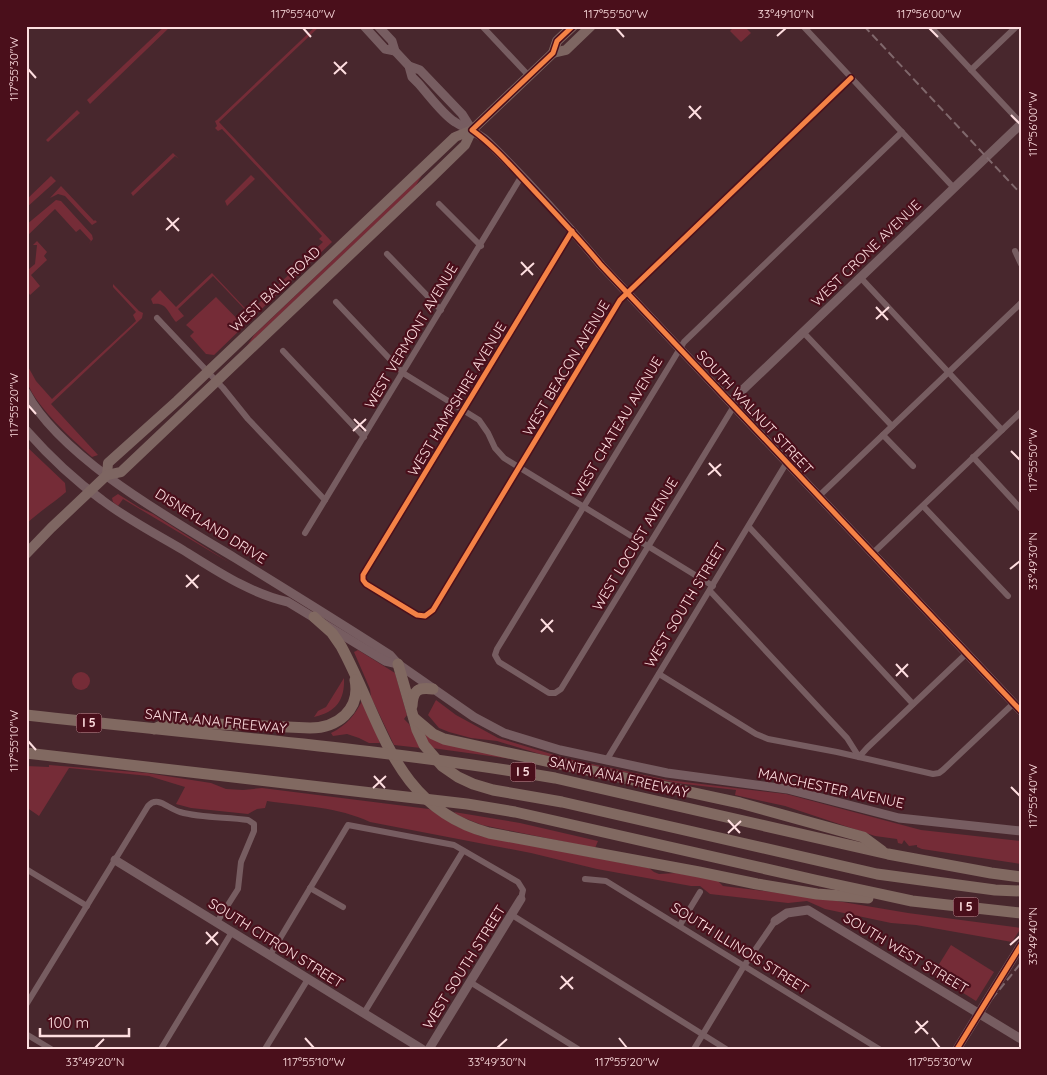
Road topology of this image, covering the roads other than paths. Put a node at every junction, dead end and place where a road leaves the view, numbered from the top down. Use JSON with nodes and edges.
{"nodes":[{"id":1,"x":364,"y":26,"type":"edge"},
{"id":2,"x":378,"y":26,"type":"edge"},
{"id":3,"x":482,"y":26,"type":"edge"},
{"id":4,"x":573,"y":26,"type":"edge"},
{"id":5,"x":591,"y":26,"type":"edge"},
{"id":6,"x":803,"y":26,"type":"edge"},
{"id":7,"x":930,"y":26,"type":"edge"},
{"id":8,"x":1017,"y":26,"type":"edge"},
{"id":9,"x":395,"y":51,"type":"junction"},
{"id":10,"x":553,"y":53,"type":"junction"},
{"id":11,"x":971,"y":70,"type":"junction"},
{"id":12,"x":529,"y":76,"type":"junction"},
{"id":13,"x":851,"y":78,"type":"junction"},
{"id":14,"x":1021,"y":123,"type":"edge"},
{"id":15,"x":472,"y":130,"type":"junction"},
{"id":16,"x":902,"y":132,"type":"junction"},
{"id":17,"x":521,"y":177,"type":"junction"},
{"id":18,"x":954,"y":188,"type":"junction"},
{"id":19,"x":439,"y":204,"type":"dead end"},
{"id":20,"x":572,"y":231,"type":"junction"},
{"id":21,"x":481,"y":246,"type":"junction"},
{"id":22,"x":1015,"y":251,"type":"dead end"},
{"id":23,"x":387,"y":254,"type":"dead end"},
{"id":24,"x":1021,"y":264,"type":"edge"},
{"id":25,"x":860,"y":278,"type":"junction"},
{"id":26,"x":628,"y":293,"type":"junction"},
{"id":27,"x":336,"y":302,"type":"dead end"},
{"id":28,"x":1021,"y":303,"type":"edge"},
{"id":29,"x":441,"y":310,"type":"junction"},
{"id":30,"x":157,"y":318,"type":"dead end"},
{"id":31,"x":803,"y":332,"type":"junction"},
{"id":32,"x":680,"y":349,"type":"junction"},
{"id":33,"x":283,"y":351,"type":"dead end"},
{"id":34,"x":208,"y":372,"type":"junction"},
{"id":35,"x":947,"y":372,"type":"junction"},
{"id":36,"x":403,"y":373,"type":"junction"},
{"id":37,"x":217,"y":381,"type":"junction"},
{"id":38,"x":26,"y":392,"type":"edge"},
{"id":39,"x":732,"y":404,"type":"junction"},
{"id":40,"x":464,"y":410,"type":"junction"},
{"id":41,"x":1021,"y":412,"type":"edge"},
{"id":42,"x":892,"y":426,"type":"junction"},
{"id":43,"x":26,"y":430,"type":"edge"},
{"id":44,"x":1002,"y":430,"type":"junction"},
{"id":45,"x":883,"y":435,"type":"junction"},
{"id":46,"x":364,"y":437,"type":"junction"},
{"id":47,"x":973,"y":457,"type":"junction"},
{"id":48,"x":787,"y":462,"type":"junction"},
{"id":49,"x":913,"y":466,"type":"dead end"},
{"id":50,"x":518,"y":468,"type":"junction"},
{"id":51,"x":108,"y":475,"type":"junction"},
{"id":52,"x":91,"y":492,"type":"junction"},
{"id":53,"x":819,"y":496,"type":"junction"},
{"id":54,"x":325,"y":500,"type":"junction"},
{"id":55,"x":922,"y":506,"type":"junction"},
{"id":56,"x":584,"y":507,"type":"junction"},
{"id":57,"x":1021,"y":509,"type":"edge"},
{"id":58,"x":749,"y":526,"type":"junction"},
{"id":59,"x":305,"y":533,"type":"dead end"},
{"id":60,"x":648,"y":546,"type":"junction"},
{"id":61,"x":27,"y":553,"type":"edge"},
{"id":62,"x":873,"y":553,"type":"junction"},
{"id":63,"x":712,"y":589,"type":"junction"},
{"id":64,"x":1008,"y":596,"type":"dead end"},
{"id":65,"x":425,"y":616,"type":"joint"},
{"id":66,"x":314,"y":617,"type":"junction"},
{"id":67,"x":967,"y":653,"type":"junction"},
{"id":68,"x":349,"y":662,"type":"junction"},
{"id":69,"x":398,"y":664,"type":"junction"},
{"id":70,"x":659,"y":674,"type":"junction"},
{"id":71,"x":433,"y":689,"type":"junction"},
{"id":72,"x":555,"y":693,"type":"joint"},
{"id":73,"x":1014,"y":703,"type":"junction"},
{"id":74,"x":913,"y":704,"type":"junction"},
{"id":75,"x":1021,"y":711,"type":"edge"},
{"id":76,"x":413,"y":714,"type":"junction"},
{"id":77,"x":26,"y":716,"type":"edge"},
{"id":78,"x":152,"y":730,"type":"junction"},
{"id":79,"x":26,"y":753,"type":"edge"},
{"id":80,"x":860,"y":757,"type":"junction"},
{"id":81,"x":26,"y":758,"type":"edge"},
{"id":82,"x":76,"y":759,"type":"junction"},
{"id":83,"x":606,"y":761,"type":"junction"},
{"id":84,"x":263,"y":821,"type":"dead end"},
{"id":85,"x":255,"y":825,"type":"junction"},
{"id":86,"x":1021,"y":832,"type":"edge"},
{"id":87,"x":463,"y":851,"type":"junction"},
{"id":88,"x":888,"y":854,"type":"junction"},
{"id":89,"x":115,"y":860,"type":"junction"},
{"id":90,"x":26,"y":869,"type":"edge"},
{"id":91,"x":1021,"y":877,"type":"edge"},
{"id":92,"x":585,"y":879,"type":"dead end"},
{"id":93,"x":310,"y":888,"type":"junction"},
{"id":94,"x":1021,"y":891,"type":"edge"},
{"id":95,"x":700,"y":892,"type":"dead end"},
{"id":96,"x":521,"y":899,"type":"joint"},
{"id":97,"x":912,"y":901,"type":"junction"},
{"id":98,"x":87,"y":906,"type":"junction"},
{"id":99,"x":343,"y":907,"type":"dead end"},
{"id":100,"x":1021,"y":913,"type":"edge"},
{"id":101,"x":512,"y":915,"type":"junction"},
{"id":102,"x":775,"y":921,"type":"joint"},
{"id":103,"x":217,"y":922,"type":"junction"},
{"id":104,"x":680,"y":926,"type":"junction"},
{"id":105,"x":232,"y":932,"type":"junction"},
{"id":106,"x":1021,"y":945,"type":"edge"},
{"id":107,"x":270,"y":955,"type":"junction"},
{"id":108,"x":744,"y":966,"type":"junction"},
{"id":109,"x":308,"y":979,"type":"junction"},
{"id":110,"x":470,"y":982,"type":"junction"},
{"id":111,"x":26,"y":1005,"type":"edge"},
{"id":112,"x":364,"y":1013,"type":"junction"},
{"id":113,"x":979,"y":1014,"type":"junction"},
{"id":114,"x":26,"y":1034,"type":"edge"},
{"id":115,"x":702,"y":1034,"type":"junction"},
{"id":116,"x":1021,"y":1039,"type":"edge"},
{"id":117,"x":51,"y":1049,"type":"edge"},
{"id":118,"x":161,"y":1049,"type":"edge"},
{"id":119,"x":265,"y":1049,"type":"edge"},
{"id":120,"x":422,"y":1049,"type":"edge"},
{"id":121,"x":429,"y":1049,"type":"edge"},
{"id":122,"x":578,"y":1049,"type":"edge"},
{"id":123,"x":694,"y":1049,"type":"edge"},
{"id":124,"x":726,"y":1049,"type":"edge"},
{"id":125,"x":879,"y":1049,"type":"edge"},
{"id":126,"x":957,"y":1049,"type":"edge"}],
"edges":[{"from":1,"to":9,"type":"street"},
{"from":2,"to":9,"type":"street"},
{"from":3,"to":12,"type":"street"},
{"from":4,"to":10,"type":"main road","name":"WEST BALL ROAD"},
{"from":5,"to":10,"type":"main road","name":"WEST BALL ROAD"},
{"from":6,"to":13,"type":"street"},
{"from":7,"to":11,"type":"street"},
{"from":8,"to":11,"type":"street"},
{"from":9,"to":15,"type":"street","name":"SOUTH WALNUT STREET"},
{"from":10,"to":12,"type":"main road","name":"WEST BALL ROAD"},
{"from":11,"to":14,"type":"street"},
{"from":12,"to":15,"type":"main road","name":"WEST BALL ROAD"},
{"from":13,"to":16,"type":"street"},
{"from":13,"to":26,"type":"street","name":"WEST BEACON AVENUE"},
{"from":14,"to":18,"type":"street","name":"WEST CRONE AVENUE"},
{"from":15,"to":17,"type":"street","name":"SOUTH WALNUT STREET"},
{"from":15,"to":34,"type":"main road","name":"WEST BALL ROAD"},
{"from":15,"to":37,"type":"main road","name":"WEST BALL ROAD"},
{"from":16,"to":18,"type":"street"},
{"from":16,"to":32,"type":"street","name":"WEST CHATEAU AVENUE"},
{"from":17,"to":20,"type":"street","name":"SOUTH WALNUT STREET"},
{"from":17,"to":21,"type":"street","name":"WEST VERMONT AVENUE"},
{"from":18,"to":25,"type":"street","name":"WEST CRONE AVENUE"},
{"from":19,"to":21,"type":"street"},
{"from":20,"to":26,"type":"street","name":"SOUTH WALNUT STREET"},
{"from":20,"to":40,"type":"street","name":"WEST HAMPSHIRE AVENUE"},
{"from":21,"to":29,"type":"street","name":"WEST VERMONT AVENUE"},
{"from":22,"to":24,"type":"street"},
{"from":23,"to":29,"type":"street"},
{"from":25,"to":31,"type":"street","name":"WEST CRONE AVENUE"},
{"from":25,"to":35,"type":"street"},
{"from":26,"to":32,"type":"street","name":"SOUTH WALNUT STREET"},
{"from":26,"to":50,"type":"street","name":"WEST BEACON AVENUE"},
{"from":27,"to":36,"type":"street"},
{"from":28,"to":35,"type":"street"},
{"from":29,"to":36,"type":"street","name":"WEST VERMONT AVENUE"},
{"from":30,"to":34,"type":"street"},
{"from":31,"to":39,"type":"street","name":"WEST CRONE AVENUE"},
{"from":31,"to":42,"type":"street"},
{"from":32,"to":39,"type":"street","name":"SOUTH WALNUT STREET"},
{"from":32,"to":56,"type":"street","name":"WEST CHATEAU AVENUE"},
{"from":33,"to":46,"type":"street"},
{"from":34,"to":37,"type":"street"},
{"from":34,"to":51,"type":"main road","name":"WEST BALL ROAD"},
{"from":35,"to":42,"type":"street"},
{"from":35,"to":44,"type":"street"},
{"from":36,"to":40,"type":"street"},
{"from":36,"to":46,"type":"street","name":"WEST VERMONT AVENUE"},
{"from":37,"to":51,"type":"main road","name":"WEST BALL ROAD"},
{"from":37,"to":54,"type":"street"},
{"from":38,"to":51,"type":"street","name":"DISNEYLAND DRIVE"},
{"from":39,"to":48,"type":"street","name":"SOUTH WALNUT STREET"},
{"from":39,"to":60,"type":"street","name":"WEST LOCUST AVENUE"},
{"from":40,"to":50,"type":"street"},
{"from":40,"to":65,"type":"street","name":"WEST HAMPSHIRE AVENUE"},
{"from":41,"to":44,"type":"street"},
{"from":42,"to":45,"type":"street"},
{"from":43,"to":52,"type":"street","name":"DISNEYLAND DRIVE"},
{"from":44,"to":47,"type":"street"},
{"from":45,"to":49,"type":"street"},
{"from":45,"to":53,"type":"street"},
{"from":46,"to":54,"type":"street","name":"WEST VERMONT AVENUE"},
{"from":47,"to":55,"type":"street"},
{"from":47,"to":57,"type":"street"},
{"from":48,"to":53,"type":"street","name":"SOUTH WALNUT STREET"},
{"from":48,"to":58,"type":"street","name":"WEST SOUTH STREET"},
{"from":50,"to":56,"type":"street"},
{"from":50,"to":65,"type":"street","name":"WEST BEACON AVENUE"},
{"from":51,"to":52,"type":"main road","name":"WEST BALL ROAD"},
{"from":51,"to":69,"type":"street","name":"DISNEYLAND DRIVE"},
{"from":52,"to":61,"type":"main road","name":"WEST BALL ROAD"},
{"from":52,"to":66,"type":"street","name":"DISNEYLAND DRIVE"},
{"from":53,"to":62,"type":"street","name":"SOUTH WALNUT STREET"},
{"from":54,"to":59,"type":"street","name":"WEST VERMONT AVENUE"},
{"from":55,"to":62,"type":"street"},
{"from":55,"to":64,"type":"street"},
{"from":56,"to":60,"type":"street"},
{"from":56,"to":72,"type":"street","name":"WEST CHATEAU AVENUE"},
{"from":58,"to":63,"type":"street","name":"WEST SOUTH STREET"},
{"from":58,"to":74,"type":"street"},
{"from":60,"to":63,"type":"street"},
{"from":60,"to":72,"type":"street","name":"WEST LOCUST AVENUE"},
{"from":62,"to":67,"type":"street","name":"SOUTH WALNUT STREET"},
{"from":63,"to":70,"type":"street","name":"WEST SOUTH STREET"},
{"from":63,"to":80,"type":"street"},
{"from":66,"to":68,"type":"highway"},
{"from":66,"to":69,"type":"street","name":"DISNEYLAND DRIVE"},
{"from":67,"to":73,"type":"street","name":"SOUTH WALNUT STREET"},
{"from":67,"to":74,"type":"street"},
{"from":68,"to":78,"type":"highway"},
{"from":68,"to":97,"type":"highway"},
{"from":69,"to":71,"type":"street","name":"DISNEYLAND DRIVE"},
{"from":69,"to":76,"type":"highway"},
{"from":70,"to":80,"type":"street"},
{"from":70,"to":83,"type":"street","name":"WEST SOUTH STREET"},
{"from":71,"to":76,"type":"highway"},
{"from":71,"to":83,"type":"street","name":"DISNEYLAND DRIVE"},
{"from":73,"to":75,"type":"street","name":"SOUTH WALNUT STREET"},
{"from":73,"to":80,"type":"street"},
{"from":74,"to":80,"type":"street"},
{"from":76,"to":88,"type":"highway"},
{"from":76,"to":94,"type":"highway"},
{"from":77,"to":78,"type":"highway","name":"SANTA ANA FREEWAY","number":"I 5"},
{"from":78,"to":88,"type":"highway","name":"SANTA ANA FREEWAY","number":"I 5"},
{"from":79,"to":82,"type":"highway","number":"I 5"},
{"from":81,"to":82,"type":"highway"},
{"from":82,"to":97,"type":"highway","number":"I 5"},
{"from":83,"to":86,"type":"street","name":"MANCHESTER AVENUE"},
{"from":84,"to":85,"type":"street"},
{"from":85,"to":89,"type":"street"},
{"from":85,"to":103,"type":"street"},
{"from":87,"to":93,"type":"street"},
{"from":87,"to":96,"type":"street"},
{"from":87,"to":112,"type":"street"},
{"from":88,"to":91,"type":"highway","name":"SANTA ANA FREEWAY","number":"I 5"},
{"from":89,"to":98,"type":"street"},
{"from":89,"to":103,"type":"street","name":"SOUTH CITRON STREET"},
{"from":90,"to":98,"type":"street"},
{"from":92,"to":104,"type":"street","name":"SOUTH ILLINOIS STREET"},
{"from":93,"to":99,"type":"street"},
{"from":93,"to":107,"type":"street"},
{"from":95,"to":104,"type":"street"},
{"from":96,"to":101,"type":"street","name":"WEST SOUTH STREET"},
{"from":97,"to":100,"type":"highway","number":"I 5"},
{"from":98,"to":111,"type":"street"},
{"from":101,"to":110,"type":"street","name":"WEST SOUTH STREET"},
{"from":101,"to":115,"type":"street"},
{"from":102,"to":108,"type":"street"},
{"from":102,"to":113,"type":"street","name":"SOUTH WEST STREET"},
{"from":103,"to":105,"type":"street","name":"SOUTH CITRON STREET"},
{"from":104,"to":108,"type":"street","name":"SOUTH ILLINOIS STREET"},
{"from":105,"to":107,"type":"street","name":"SOUTH CITRON STREET"},
{"from":105,"to":118,"type":"street"},
{"from":106,"to":113,"type":"street"},
{"from":107,"to":109,"type":"street","name":"SOUTH CITRON STREET"},
{"from":108,"to":115,"type":"street"},
{"from":108,"to":125,"type":"street","name":"SOUTH ILLINOIS STREET"},
{"from":109,"to":112,"type":"street","name":"SOUTH CITRON STREET"},
{"from":109,"to":119,"type":"street"},
{"from":110,"to":121,"type":"street","name":"WEST SOUTH STREET"},
{"from":110,"to":122,"type":"street"},
{"from":112,"to":120,"type":"street","name":"SOUTH CITRON STREET"},
{"from":113,"to":116,"type":"street","name":"SOUTH WEST STREET"},
{"from":113,"to":126,"type":"street"},
{"from":114,"to":117,"type":"street"},
{"from":115,"to":123,"type":"street"},
{"from":115,"to":124,"type":"street"}]}
